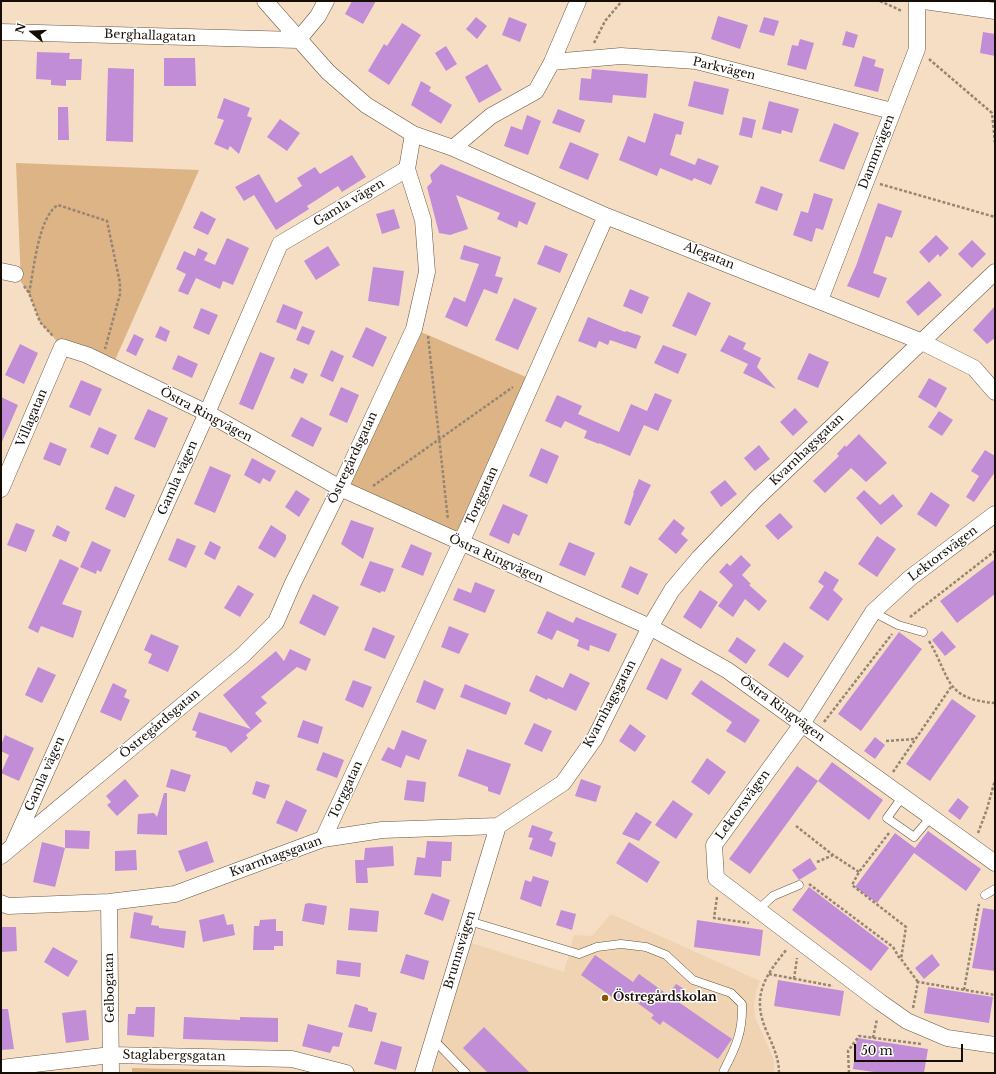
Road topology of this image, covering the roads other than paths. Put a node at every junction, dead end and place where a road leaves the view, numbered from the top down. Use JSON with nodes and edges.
{"nodes":[{"id":1,"x":265,"y":1,"type":"edge"},
{"id":2,"x":326,"y":1,"type":"edge"},
{"id":3,"x":578,"y":1,"type":"edge"},
{"id":4,"x":916,"y":1,"type":"edge"},
{"id":5,"x":924,"y":1,"type":"edge"},
{"id":6,"x":995,"y":11,"type":"edge"},
{"id":7,"x":1,"y":32,"type":"edge"},
{"id":8,"x":298,"y":40,"type":"junction"},
{"id":9,"x":552,"y":62,"type":"junction"},
{"id":10,"x":892,"y":111,"type":"junction"},
{"id":11,"x":413,"y":134,"type":"junction"},
{"id":12,"x":453,"y":148,"type":"junction"},
{"id":13,"x":407,"y":169,"type":"junction"},
{"id":14,"x":606,"y":216,"type":"junction"},
{"id":15,"x":995,"y":272,"type":"edge"},
{"id":16,"x":820,"y":300,"type":"junction"},
{"id":17,"x":920,"y":341,"type":"junction"},
{"id":18,"x":62,"y":347,"type":"joint"},
{"id":19,"x":995,"y":392,"type":"edge"},
{"id":20,"x":207,"y":413,"type":"junction"},
{"id":21,"x":2,"y":485,"type":"edge"},
{"id":22,"x":340,"y":488,"type":"junction"},
{"id":23,"x":995,"y":514,"type":"edge"},
{"id":24,"x":456,"y":541,"type":"junction"},
{"id":25,"x":873,"y":612,"type":"junction"},
{"id":26,"x":650,"y":627,"type":"junction"},
{"id":27,"x":923,"y":632,"type":"road end"},
{"id":28,"x":802,"y":724,"type":"junction"},
{"id":29,"x":903,"y":796,"type":"junction"},
{"id":30,"x":931,"y":816,"type":"junction"},
{"id":31,"x":498,"y":826,"type":"junction"},
{"id":32,"x":323,"y":839,"type":"junction"},
{"id":33,"x":7,"y":851,"type":"edge"},
{"id":34,"x":995,"y":862,"type":"edge"},
{"id":35,"x":799,"y":886,"type":"road end"},
{"id":36,"x":995,"y":889,"type":"edge"},
{"id":37,"x":984,"y":895,"type":"road end"},
{"id":38,"x":109,"y":902,"type":"junction"},
{"id":39,"x":1,"y":903,"type":"edge"},
{"id":40,"x":754,"y":917,"type":"junction"},
{"id":41,"x":469,"y":921,"type":"junction"},
{"id":42,"x":433,"y":1039,"type":"junction"},
{"id":43,"x":995,"y":1045,"type":"edge"},
{"id":44,"x":111,"y":1055,"type":"junction"},
{"id":45,"x":1,"y":1068,"type":"edge"},
{"id":46,"x":724,"y":1070,"type":"dead end"},
{"id":47,"x":111,"y":1073,"type":"edge"},
{"id":48,"x":346,"y":1073,"type":"edge"},
{"id":49,"x":423,"y":1073,"type":"edge"},
{"id":50,"x":466,"y":1073,"type":"edge"}],
"edges":[{"from":1,"to":8,"type":"street"},
{"from":2,"to":8,"type":"street"},
{"from":3,"to":9,"type":"street"},
{"from":4,"to":10,"type":"street","name":"Dammvägen"},
{"from":5,"to":6,"type":"street"},
{"from":7,"to":8,"type":"street","name":"Berghallagatan"},
{"from":8,"to":11,"type":"street"},
{"from":9,"to":10,"type":"street","name":"Parkvägen"},
{"from":9,"to":12,"type":"street"},
{"from":10,"to":16,"type":"street","name":"Dammvägen"},
{"from":11,"to":12,"type":"street","name":"Alegatan"},
{"from":11,"to":13,"type":"street","name":"Östregårdsgatan"},
{"from":12,"to":14,"type":"street","name":"Alegatan"},
{"from":13,"to":20,"type":"street","name":"Gamla vägen"},
{"from":13,"to":22,"type":"street","name":"Östregårdsgatan"},
{"from":14,"to":16,"type":"street","name":"Alegatan"},
{"from":14,"to":24,"type":"street","name":"Torggatan"},
{"from":15,"to":17,"type":"street","name":"Kvarnhagsgatan"},
{"from":16,"to":17,"type":"street","name":"Alegatan"},
{"from":17,"to":19,"type":"street","name":"Alegatan"},
{"from":17,"to":26,"type":"street","name":"Kvarnhagsgatan"},
{"from":18,"to":20,"type":"street","name":"Östra Ringvägen"},
{"from":18,"to":21,"type":"street","name":"Villagatan"},
{"from":20,"to":22,"type":"street","name":"Östra Ringvägen"},
{"from":20,"to":33,"type":"street","name":"Gamla vägen"},
{"from":22,"to":24,"type":"street","name":"Östra Ringvägen"},
{"from":22,"to":33,"type":"street","name":"Östregårdsgatan"},
{"from":23,"to":25,"type":"street","name":"Lektorsvägen"},
{"from":24,"to":26,"type":"street","name":"Östra Ringvägen"},
{"from":24,"to":32,"type":"street","name":"Torggatan"},
{"from":25,"to":27,"type":"lane"},
{"from":25,"to":28,"type":"street","name":"Lektorsvägen"},
{"from":26,"to":28,"type":"street","name":"Östra Ringvägen"},
{"from":26,"to":31,"type":"street","name":"Kvarnhagsgatan"},
{"from":28,"to":29,"type":"street","name":"Östra Ringvägen"},
{"from":28,"to":40,"type":"street","name":"Lektorsvägen"},
{"from":29,"to":30,"type":"street","name":"Östra Ringvägen"},
{"from":29,"to":30,"type":"lane"},
{"from":30,"to":34,"type":"street","name":"Östra Ringvägen"},
{"from":31,"to":32,"type":"street","name":"Kvarnhagsgatan"},
{"from":31,"to":41,"type":"street","name":"Brunnsvägen"},
{"from":32,"to":38,"type":"street","name":"Kvarnhagsgatan"},
{"from":35,"to":40,"type":"lane"},
{"from":36,"to":37,"type":"lane"},
{"from":38,"to":39,"type":"street","name":"Kvarnhagsgatan"},
{"from":38,"to":44,"type":"street","name":"Gelbogatan"},
{"from":40,"to":43,"type":"street"},
{"from":41,"to":42,"type":"street","name":"Brunnsvägen"},
{"from":41,"to":46,"type":"lane"},
{"from":42,"to":49,"type":"street","name":"Brunnsvägen"},
{"from":42,"to":50,"type":"lane"},
{"from":44,"to":45,"type":"street","name":"Staglabergsgatan"},
{"from":44,"to":47,"type":"street","name":"Gelbogatan"},
{"from":44,"to":48,"type":"street","name":"Staglabergsgatan"}]}
